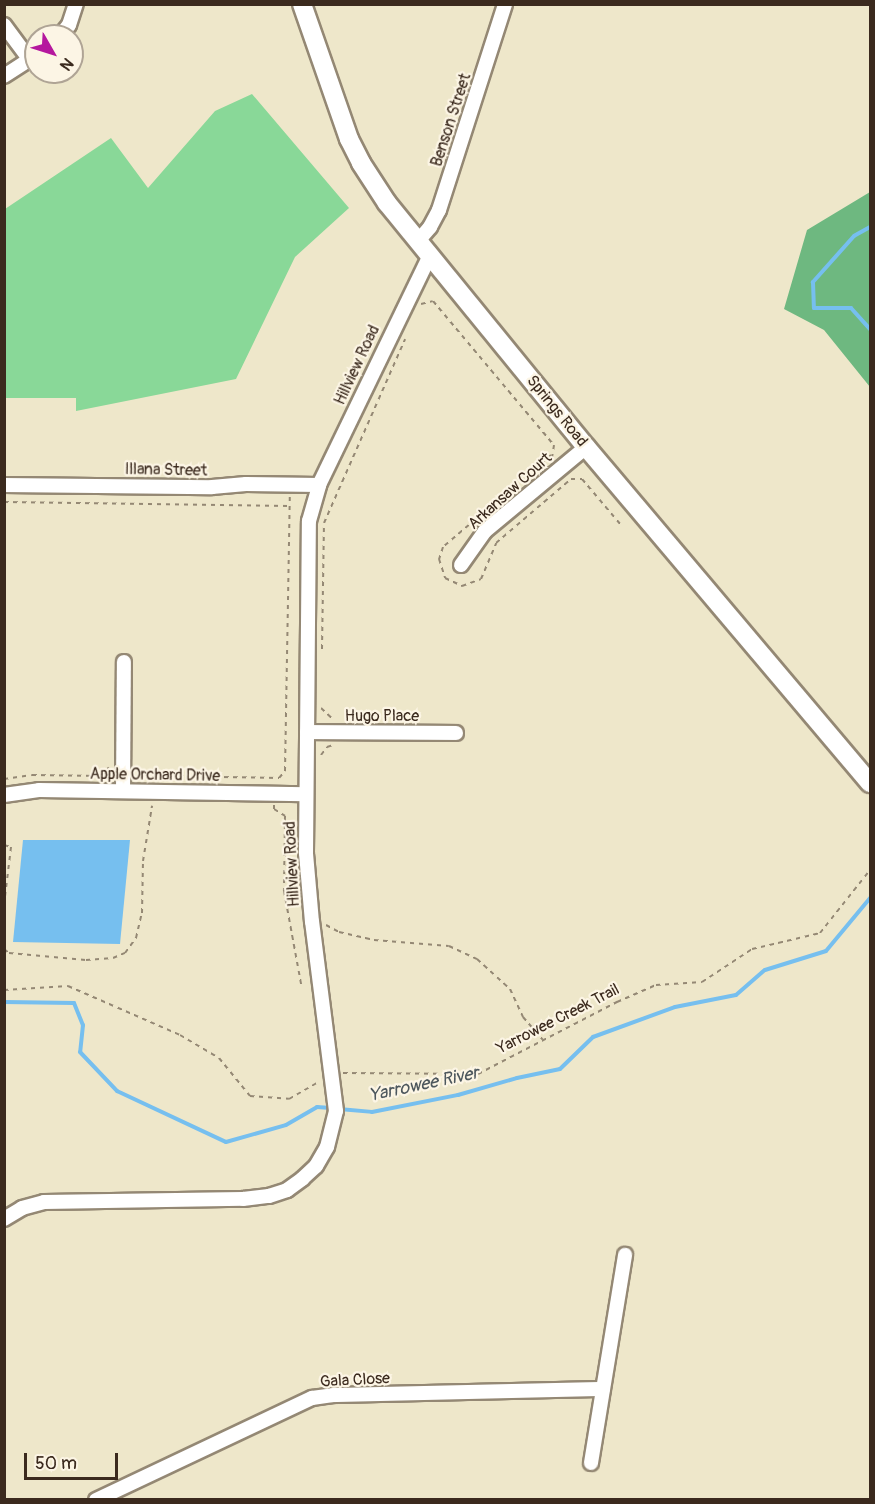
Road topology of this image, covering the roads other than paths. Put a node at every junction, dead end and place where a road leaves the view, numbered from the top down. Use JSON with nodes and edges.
{"nodes":[{"id":1,"x":76,"y":4,"type":"edge"},
{"id":2,"x":302,"y":4,"type":"edge"},
{"id":3,"x":506,"y":4,"type":"edge"},
{"id":4,"x":69,"y":24,"type":"edge"},
{"id":5,"x":4,"y":25,"type":"edge"},
{"id":6,"x":24,"y":47,"type":"edge"},
{"id":7,"x":24,"y":63,"type":"edge"},
{"id":8,"x":4,"y":76,"type":"edge"},
{"id":9,"x":424,"y":248,"type":"junction"},
{"id":10,"x":586,"y":447,"type":"junction"},
{"id":11,"x":7,"y":485,"type":"edge"},
{"id":12,"x":320,"y":485,"type":"junction"},
{"id":13,"x":461,"y":565,"type":"dead end"},
{"id":14,"x":124,"y":662,"type":"dead end"},
{"id":15,"x":307,"y":732,"type":"junction"},
{"id":16,"x":456,"y":733,"type":"dead end"},
{"id":17,"x":870,"y":783,"type":"edge"},
{"id":18,"x":123,"y":791,"type":"junction"},
{"id":19,"x":306,"y":794,"type":"junction"},
{"id":20,"x":4,"y":795,"type":"edge"},
{"id":21,"x":4,"y":1219,"type":"edge"},
{"id":22,"x":625,"y":1255,"type":"dead end"},
{"id":23,"x":603,"y":1389,"type":"junction"},
{"id":24,"x":591,"y":1463,"type":"dead end"},
{"id":25,"x":96,"y":1500,"type":"edge"}],
"edges":[{"from":1,"to":4,"type":"street"},
{"from":2,"to":9,"type":"street","name":"Springs Road"},
{"from":3,"to":9,"type":"street","name":"Benson Street"},
{"from":5,"to":6,"type":"street"},
{"from":7,"to":8,"type":"street"},
{"from":9,"to":10,"type":"street","name":"Springs Road"},
{"from":9,"to":12,"type":"street","name":"Hillview Road"},
{"from":10,"to":13,"type":"street","name":"Arkansaw Court"},
{"from":10,"to":17,"type":"street","name":"Springs Road"},
{"from":11,"to":12,"type":"street","name":"Illana Street"},
{"from":12,"to":15,"type":"street","name":"Hillview Road"},
{"from":14,"to":18,"type":"street"},
{"from":15,"to":16,"type":"street","name":"Hugo Place"},
{"from":15,"to":19,"type":"street","name":"Hillview Road"},
{"from":18,"to":19,"type":"street","name":"Apple Orchard Drive"},
{"from":18,"to":20,"type":"street","name":"Apple Orchard Drive"},
{"from":19,"to":21,"type":"street","name":"Hillview Road"},
{"from":22,"to":23,"type":"street"},
{"from":23,"to":24,"type":"street"},
{"from":23,"to":25,"type":"street","name":"Gala Close"}]}
